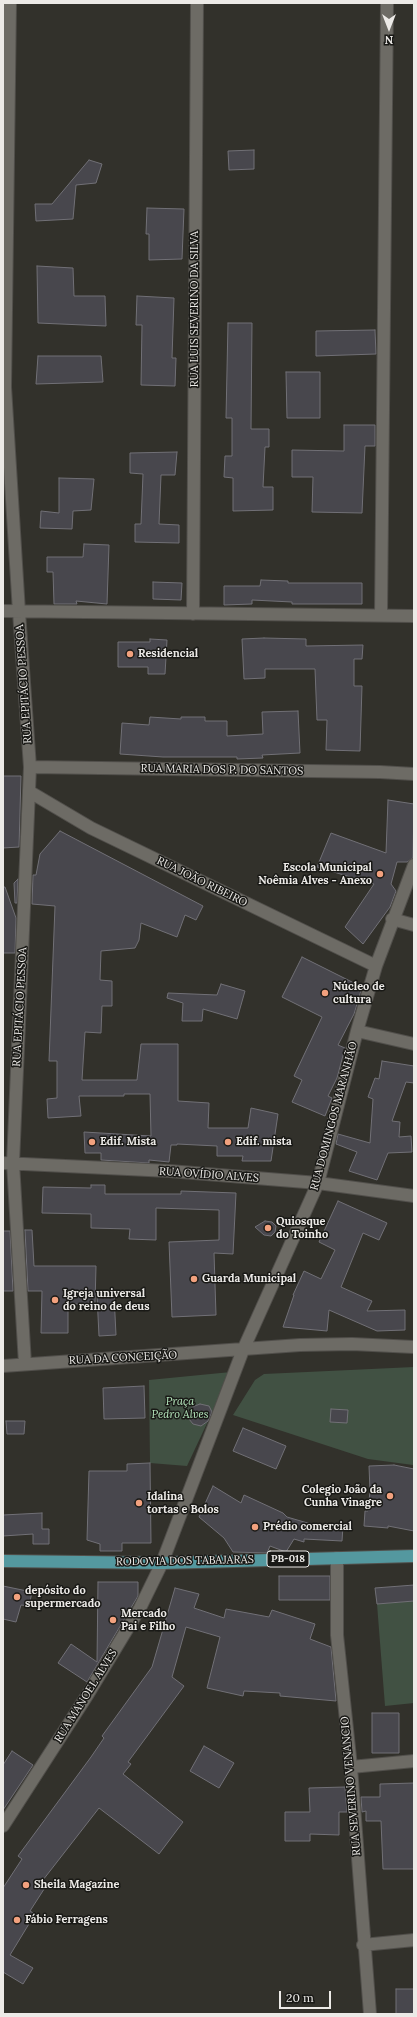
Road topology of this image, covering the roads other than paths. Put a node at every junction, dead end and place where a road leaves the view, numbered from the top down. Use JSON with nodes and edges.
{"nodes":[{"id":1,"x":10,"y":3,"type":"edge"},
{"id":2,"x":197,"y":3,"type":"edge"},
{"id":3,"x":387,"y":3,"type":"edge"},
{"id":4,"x":3,"y":611,"type":"edge"},
{"id":5,"x":19,"y":612,"type":"junction"},
{"id":6,"x":194,"y":614,"type":"junction"},
{"id":7,"x":381,"y":615,"type":"junction"},
{"id":8,"x":414,"y":616,"type":"edge"},
{"id":9,"x":30,"y":767,"type":"junction"},
{"id":10,"x":414,"y":774,"type":"edge"},
{"id":11,"x":30,"y":792,"type":"junction"},
{"id":12,"x":414,"y":865,"type":"edge"},
{"id":13,"x":392,"y":919,"type":"junction"},
{"id":14,"x":414,"y":925,"type":"edge"},
{"id":15,"x":376,"y":966,"type":"junction"},
{"id":16,"x":357,"y":1031,"type":"junction"},
{"id":17,"x":414,"y":1044,"type":"edge"},
{"id":18,"x":8,"y":1163,"type":"edge"},
{"id":19,"x":318,"y":1183,"type":"junction"},
{"id":20,"x":414,"y":1196,"type":"edge"},
{"id":21,"x":414,"y":1347,"type":"edge"},
{"id":22,"x":244,"y":1350,"type":"junction"},
{"id":23,"x":25,"y":1364,"type":"junction"},
{"id":24,"x":3,"y":1366,"type":"edge"},
{"id":25,"x":414,"y":1556,"type":"edge"},
{"id":26,"x":337,"y":1558,"type":"junction"},
{"id":27,"x":3,"y":1561,"type":"edge"},
{"id":28,"x":162,"y":1563,"type":"junction"},
{"id":29,"x":414,"y":1761,"type":"edge"},
{"id":30,"x":351,"y":1767,"type":"junction"},
{"id":31,"x":3,"y":1826,"type":"edge"},
{"id":32,"x":414,"y":1940,"type":"edge"},
{"id":33,"x":363,"y":1945,"type":"junction"},
{"id":34,"x":370,"y":2014,"type":"edge"}],
"edges":[{"from":1,"to":5,"type":"street","name":"RUA EPITÁCIO PESSOA"},
{"from":2,"to":6,"type":"street","name":"RUA LUIS SEVERINO DA SILVA"},
{"from":3,"to":7,"type":"street"},
{"from":4,"to":5,"type":"street"},
{"from":5,"to":6,"type":"street"},
{"from":5,"to":9,"type":"street","name":"RUA EPITÁCIO PESSOA"},
{"from":6,"to":7,"type":"street"},
{"from":7,"to":8,"type":"street"},
{"from":9,"to":10,"type":"street","name":"RUA MARIA DOS P. DO SANTOS"},
{"from":9,"to":11,"type":"street","name":"RUA EPITÁCIO PESSOA"},
{"from":11,"to":15,"type":"street","name":"RUA JOÃO RIBEIRO"},
{"from":11,"to":18,"type":"street","name":"RUA EPITÁCIO PESSOA"},
{"from":12,"to":13,"type":"street","name":"RUA DOMINGOS MARANHÃO"},
{"from":13,"to":14,"type":"street"},
{"from":13,"to":15,"type":"street","name":"RUA DOMINGOS MARANHÃO"},
{"from":15,"to":16,"type":"street","name":"RUA DOMINGOS MARANHÃO"},
{"from":16,"to":17,"type":"street"},
{"from":16,"to":19,"type":"street","name":"RUA DOMINGOS MARANHÃO"},
{"from":18,"to":19,"type":"street","name":"RUA OVÍDIO ALVES"},
{"from":18,"to":23,"type":"street","name":"RUA EPITÁCIO PESSOA"},
{"from":19,"to":20,"type":"street","name":"RUA OVÍDIO ALVES"},
{"from":19,"to":22,"type":"street","name":"RUA DOMINGOS MARANHÃO"},
{"from":21,"to":22,"type":"street","name":"RUA DA CONCEIÇÃO"},
{"from":22,"to":23,"type":"street","name":"RUA DA CONCEIÇÃO"},
{"from":22,"to":28,"type":"street","name":"RUA DOMINGOS MARANHÃO"},
{"from":23,"to":24,"type":"street","name":"RUA DA CONCEIÇÃO"},
{"from":25,"to":26,"type":"main road","name":"RODOVIA DOS TABAJARAS","number":"PB-018"},
{"from":26,"to":28,"type":"main road","name":"RODOVIA DOS TABAJARAS","number":"PB-018"},
{"from":26,"to":30,"type":"street","name":"RUA SEVERINO VENANCIO"},
{"from":27,"to":28,"type":"main road","name":"RODOVIA DOS TABAJARAS","number":"PB-018"},
{"from":28,"to":31,"type":"street","name":"RUA MANOEL ALVES"},
{"from":29,"to":30,"type":"street"},
{"from":30,"to":33,"type":"street","name":"RUA SEVERINO VENANCIO"},
{"from":32,"to":33,"type":"street"},
{"from":33,"to":34,"type":"street","name":"RUA SEVERINO VENANCIO"}]}
